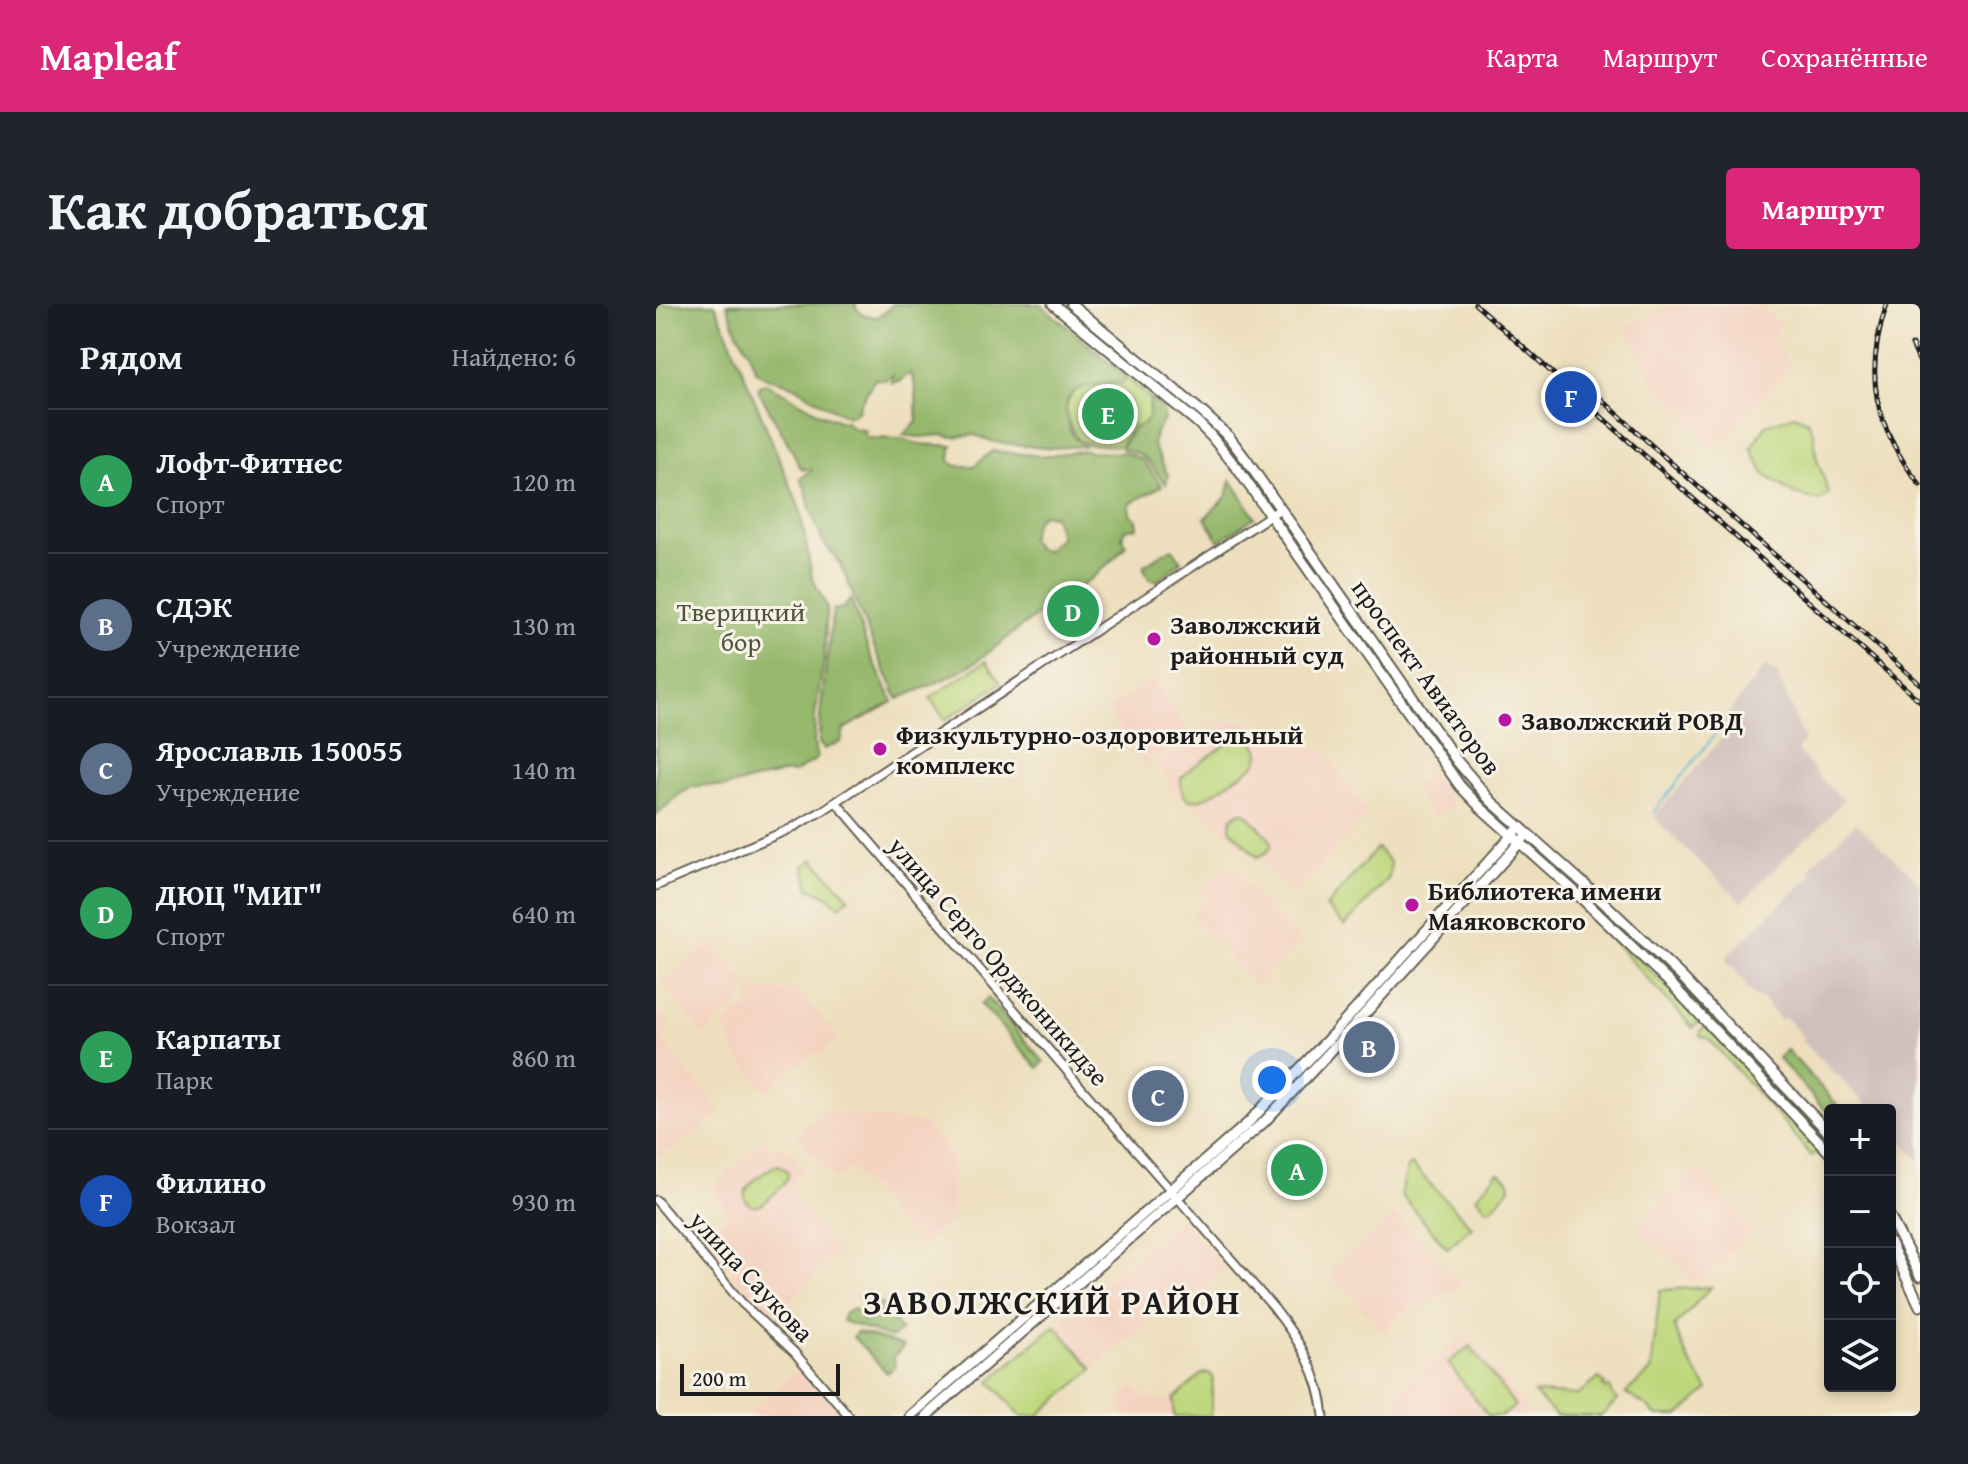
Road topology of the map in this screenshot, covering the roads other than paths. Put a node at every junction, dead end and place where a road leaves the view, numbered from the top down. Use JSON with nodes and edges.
{"nodes":[{"id":1,"x":1053,"y":304,"type":"edge"},
{"id":2,"x":1071,"y":304,"type":"edge"},
{"id":3,"x":1280,"y":509,"type":"junction"},
{"id":4,"x":1271,"y":515,"type":"junction"},
{"id":5,"x":836,"y":802,"type":"junction"},
{"id":6,"x":1524,"y":830,"type":"junction"},
{"id":7,"x":1516,"y":839,"type":"junction"},
{"id":8,"x":656,"y":886,"type":"edge"},
{"id":9,"x":1824,"y":1128,"type":"edge"},
{"id":10,"x":1824,"y":1147,"type":"edge"},
{"id":11,"x":1175,"y":1194,"type":"junction"},
{"id":12,"x":656,"y":1200,"type":"edge"},
{"id":13,"x":1896,"y":1229,"type":"edge"},
{"id":14,"x":1892,"y":1248,"type":"edge"},
{"id":15,"x":1920,"y":1276,"type":"edge"},
{"id":16,"x":1920,"y":1306,"type":"edge"},
{"id":17,"x":849,"y":1416,"type":"edge"},
{"id":18,"x":910,"y":1416,"type":"edge"},
{"id":19,"x":926,"y":1416,"type":"edge"},
{"id":20,"x":1324,"y":1416,"type":"edge"}],
"edges":[{"from":1,"to":4,"type":"main road","name":"проспект Авиаторов"},
{"from":2,"to":3,"type":"main road","name":"проспект Авиаторов"},
{"from":3,"to":4,"type":"street"},
{"from":3,"to":6,"type":"main road","name":"проспект Авиаторов"},
{"from":4,"to":5,"type":"street"},
{"from":4,"to":7,"type":"main road","name":"проспект Авиаторов"},
{"from":5,"to":8,"type":"street"},
{"from":5,"to":11,"type":"street","name":"улица Серго Орджоникидзе"},
{"from":6,"to":7,"type":"main road"},
{"from":6,"to":9,"type":"main road","name":"проспект Авиаторов"},
{"from":7,"to":10,"type":"main road","name":"проспект Авиаторов"},
{"from":7,"to":11,"type":"main road"},
{"from":11,"to":18,"type":"main road"},
{"from":11,"to":19,"type":"main road"},
{"from":11,"to":20,"type":"street","name":"улица Серго Орджоникидзе"},
{"from":12,"to":17,"type":"street","name":"улица Саукова"},
{"from":13,"to":15,"type":"main road"},
{"from":14,"to":16,"type":"main road"}]}
